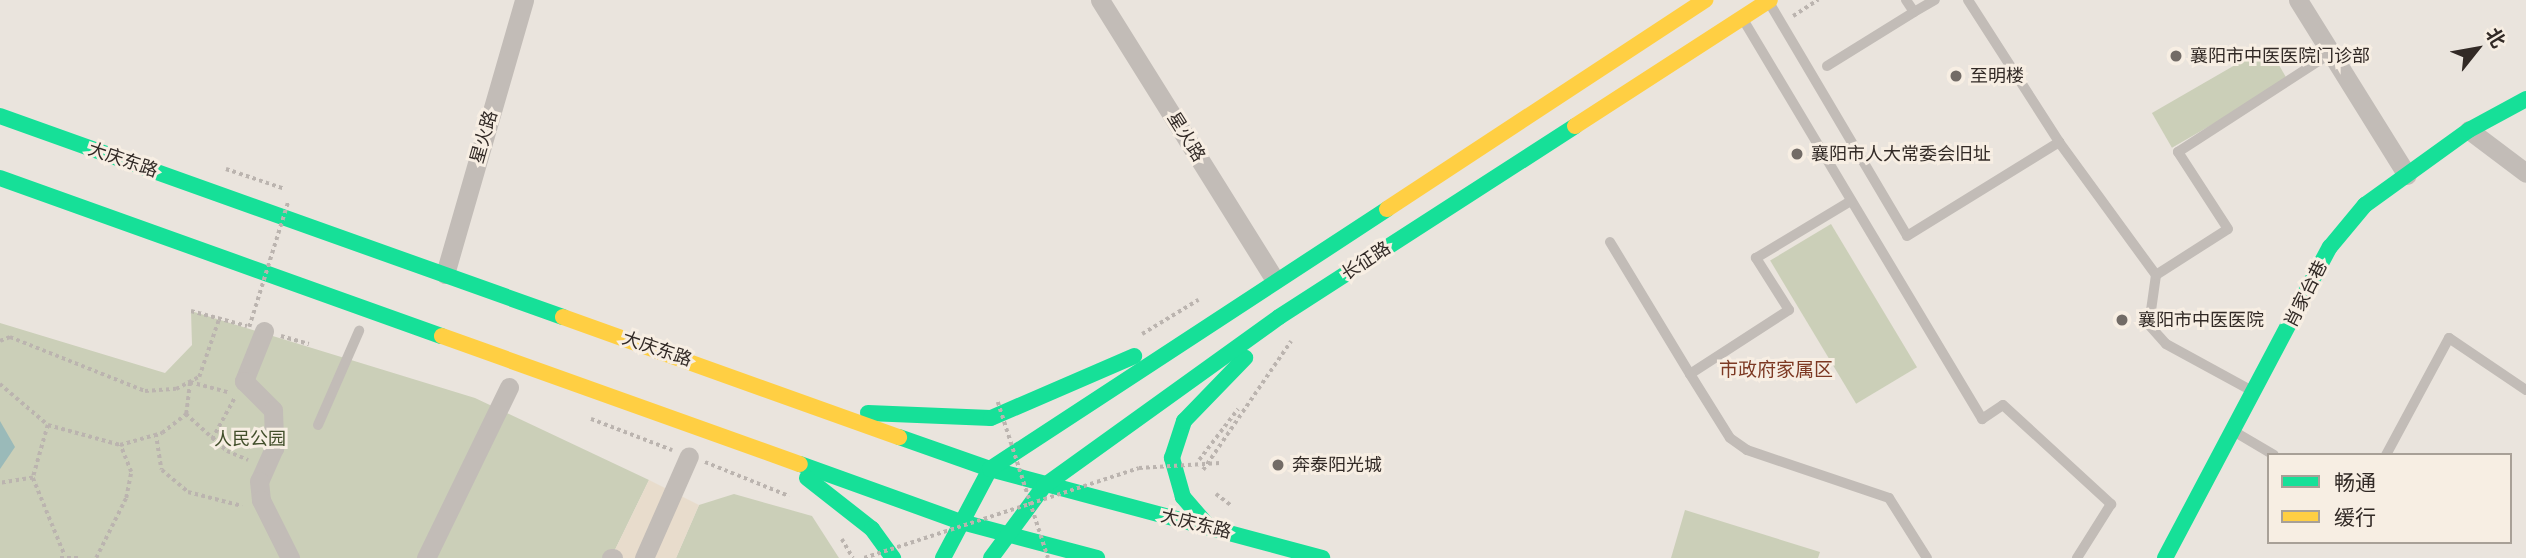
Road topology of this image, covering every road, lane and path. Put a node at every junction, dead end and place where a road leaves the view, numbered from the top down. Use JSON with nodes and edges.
{"nodes":[{"id":1,"x":524,"y":0,"type":"edge"},
{"id":2,"x":1100,"y":0,"type":"edge"},
{"id":3,"x":1705,"y":0,"type":"edge"},
{"id":4,"x":1769,"y":0,"type":"edge"},
{"id":5,"x":1818,"y":0,"type":"edge"},
{"id":6,"x":1906,"y":0,"type":"edge"},
{"id":7,"x":1935,"y":0,"type":"edge"},
{"id":8,"x":1968,"y":0,"type":"edge"},
{"id":9,"x":2298,"y":0,"type":"edge"},
{"id":10,"x":1914,"y":12,"type":"junction"},
{"id":11,"x":1742,"y":18,"type":"junction"},
{"id":12,"x":1782,"y":23,"type":"junction"},
{"id":13,"x":2331,"y":53,"type":"junction"},
{"id":14,"x":1827,"y":66,"type":"dead end"},
{"id":15,"x":2526,"y":99,"type":"edge"},
{"id":16,"x":0,"y":116,"type":"edge"},
{"id":17,"x":2469,"y":130,"type":"junction"},
{"id":18,"x":2059,"y":142,"type":"junction"},
{"id":19,"x":210,"y":167,"type":"dead end"},
{"id":20,"x":2526,"y":173,"type":"edge"},
{"id":21,"x":2407,"y":175,"type":"junction"},
{"id":22,"x":0,"y":178,"type":"edge"},
{"id":23,"x":296,"y":193,"type":"dead end"},
{"id":24,"x":1851,"y":201,"type":"junction"},
{"id":25,"x":288,"y":202,"type":"dead end"},
{"id":26,"x":1364,"y":225,"type":"junction"},
{"id":27,"x":1610,"y":242,"type":"dead end"},
{"id":28,"x":444,"y":274,"type":"junction"},
{"id":29,"x":1271,"y":274,"type":"junction"},
{"id":30,"x":2155,"y":275,"type":"junction"},
{"id":31,"x":256,"y":295,"type":"dead end"},
{"id":32,"x":269,"y":300,"type":"dead end"},
{"id":33,"x":191,"y":311,"type":"dead end"},
{"id":34,"x":1279,"y":317,"type":"junction"},
{"id":35,"x":219,"y":319,"type":"junction"},
{"id":36,"x":257,"y":329,"type":"junction"},
{"id":37,"x":359,"y":331,"type":"dead end"},
{"id":38,"x":1296,"y":333,"type":"dead end"},
{"id":39,"x":0,"y":341,"type":"edge"},
{"id":40,"x":1690,"y":374,"type":"junction"},
{"id":41,"x":190,"y":382,"type":"junction"},
{"id":42,"x":0,"y":384,"type":"edge"},
{"id":43,"x":509,"y":387,"type":"dead end"},
{"id":44,"x":2526,"y":390,"type":"edge"},
{"id":45,"x":2255,"y":393,"type":"junction"},
{"id":46,"x":238,"y":394,"type":"dead end"},
{"id":47,"x":1006,"y":400,"type":"dead end"},
{"id":48,"x":827,"y":409,"type":"junction"},
{"id":49,"x":1238,"y":409,"type":"dead end"},
{"id":50,"x":186,"y":414,"type":"junction"},
{"id":51,"x":582,"y":415,"type":"dead end"},
{"id":52,"x":48,"y":425,"type":"junction"},
{"id":53,"x":318,"y":425,"type":"dead end"},
{"id":54,"x":2233,"y":430,"type":"junction"},
{"id":55,"x":156,"y":434,"type":"junction"},
{"id":56,"x":212,"y":439,"type":"junction"},
{"id":57,"x":120,"y":445,"type":"junction"},
{"id":58,"x":769,"y":453,"type":"junction"},
{"id":59,"x":2271,"y":453,"type":"edge"},
{"id":60,"x":2387,"y":453,"type":"edge"},
{"id":61,"x":689,"y":456,"type":"junction"},
{"id":62,"x":268,"y":461,"type":"junction"},
{"id":63,"x":1220,"y":463,"type":"dead end"},
{"id":64,"x":1195,"y":464,"type":"junction"},
{"id":65,"x":990,"y":469,"type":"junction"},
{"id":66,"x":33,"y":478,"type":"junction"},
{"id":67,"x":1206,"y":481,"type":"dead end"},
{"id":68,"x":0,"y":483,"type":"edge"},
{"id":69,"x":1044,"y":486,"type":"junction"},
{"id":70,"x":1210,"y":489,"type":"dead end"},
{"id":71,"x":261,"y":500,"type":"junction"},
{"id":72,"x":798,"y":500,"type":"dead end"},
{"id":73,"x":1031,"y":503,"type":"junction"},
{"id":74,"x":1236,"y":509,"type":"dead end"},
{"id":75,"x":958,"y":521,"type":"junction"},
{"id":76,"x":835,"y":527,"type":"dead end"},
{"id":77,"x":1209,"y":527,"type":"junction"},
{"id":78,"x":1005,"y":536,"type":"junction"},
{"id":79,"x":863,"y":550,"type":"dead end"},
{"id":80,"x":63,"y":557,"type":"edge"},
{"id":81,"x":80,"y":558,"type":"edge"},
{"id":82,"x":96,"y":558,"type":"edge"},
{"id":83,"x":290,"y":558,"type":"edge"},
{"id":84,"x":426,"y":558,"type":"edge"},
{"id":85,"x":644,"y":558,"type":"edge"},
{"id":86,"x":853,"y":558,"type":"edge"},
{"id":87,"x":866,"y":558,"type":"edge"},
{"id":88,"x":893,"y":558,"type":"edge"},
{"id":89,"x":943,"y":558,"type":"edge"},
{"id":90,"x":991,"y":558,"type":"edge"},
{"id":91,"x":1048,"y":558,"type":"edge"},
{"id":92,"x":1097,"y":558,"type":"edge"},
{"id":93,"x":1322,"y":558,"type":"edge"},
{"id":94,"x":1927,"y":558,"type":"edge"},
{"id":95,"x":2077,"y":558,"type":"edge"},
{"id":96,"x":2165,"y":558,"type":"edge"}],
"edges":[{"from":1,"to":28,"type":"street","name":"星火路"},
{"from":2,"to":29,"type":"street","name":"星火路"},
{"from":3,"to":26,"type":"main road","name":"长征路"},
{"from":4,"to":11,"type":"main road","name":"长征路"},
{"from":4,"to":12,"type":"lane"},
{"from":5,"to":12,"type":"path"},
{"from":6,"to":10,"type":"lane"},
{"from":7,"to":10,"type":"lane"},
{"from":8,"to":18,"type":"lane"},
{"from":9,"to":13,"type":"street"},
{"from":10,"to":14,"type":"lane"},
{"from":11,"to":24,"type":"lane"},
{"from":11,"to":34,"type":"main road","name":"长征路"},
{"from":12,"to":18,"type":"lane"},
{"from":13,"to":21,"type":"street"},
{"from":13,"to":30,"type":"lane"},
{"from":15,"to":17,"type":"main road","name":"肖家台巷"},
{"from":16,"to":28,"type":"main road","name":"大庆东路"},
{"from":17,"to":20,"type":"street"},
{"from":17,"to":21,"type":"main road","name":"肖家台巷"},
{"from":18,"to":30,"type":"lane"},
{"from":19,"to":23,"type":"path"},
{"from":21,"to":45,"type":"main road","name":"肖家台巷"},
{"from":22,"to":58,"type":"main road"},
{"from":24,"to":40,"type":"lane"},
{"from":24,"to":95,"type":"lane"},
{"from":25,"to":36,"type":"path","bridge":true},
{"from":26,"to":29,"type":"main road"},
{"from":26,"to":65,"type":"main road","name":"长征路"},
{"from":27,"to":40,"type":"lane"},
{"from":28,"to":48,"type":"main road","name":"大庆东路"},
{"from":29,"to":48,"type":"main road"},
{"from":30,"to":45,"type":"lane"},
{"from":31,"to":32,"type":"path"},
{"from":33,"to":35,"type":"path"},
{"from":34,"to":69,"type":"main road","name":"长征路"},
{"from":34,"to":77,"type":"main road"},
{"from":35,"to":36,"type":"path"},
{"from":35,"to":41,"type":"path"},
{"from":36,"to":62,"type":"street"},
{"from":37,"to":53,"type":"lane"},
{"from":38,"to":67,"type":"path"},
{"from":39,"to":41,"type":"path"},
{"from":40,"to":94,"type":"lane"},
{"from":41,"to":50,"type":"path"},
{"from":42,"to":52,"type":"path"},
{"from":43,"to":84,"type":"street"},
{"from":44,"to":60,"type":"lane"},
{"from":45,"to":54,"type":"main road","name":"肖家台巷"},
{"from":46,"to":56,"type":"path"},
{"from":47,"to":73,"type":"path","bridge":true},
{"from":48,"to":65,"type":"main road","name":"大庆东路"},
{"from":49,"to":64,"type":"path"},
{"from":50,"to":55,"type":"path"},
{"from":50,"to":56,"type":"path"},
{"from":51,"to":61,"type":"path"},
{"from":52,"to":57,"type":"path"},
{"from":52,"to":66,"type":"path"},
{"from":54,"to":59,"type":"lane"},
{"from":54,"to":96,"type":"main road","name":"肖家台巷"},
{"from":55,"to":57,"type":"path"},
{"from":55,"to":71,"type":"path"},
{"from":56,"to":62,"type":"path"},
{"from":57,"to":82,"type":"path"},
{"from":58,"to":75,"type":"main road"},
{"from":58,"to":88,"type":"main road"},
{"from":61,"to":72,"type":"path"},
{"from":61,"to":85,"type":"street"},
{"from":62,"to":71,"type":"street"},
{"from":63,"to":64,"type":"path","bridge":true},
{"from":64,"to":73,"type":"path","bridge":true},
{"from":65,"to":69,"type":"main road","name":"大庆东路"},
{"from":65,"to":75,"type":"main road","name":"长征路"},
{"from":66,"to":68,"type":"path"},
{"from":66,"to":80,"type":"path"},
{"from":69,"to":77,"type":"main road","name":"大庆东路"},
{"from":69,"to":78,"type":"main road","name":"长征路"},
{"from":70,"to":74,"type":"path"},
{"from":71,"to":83,"type":"street"},
{"from":73,"to":87,"type":"path","bridge":true},
{"from":73,"to":91,"type":"path","bridge":true},
{"from":75,"to":78,"type":"main road"},
{"from":75,"to":89,"type":"main road","name":"长征路"},
{"from":76,"to":86,"type":"path"},
{"from":77,"to":93,"type":"main road","name":"大庆东路"},
{"from":78,"to":90,"type":"main road","name":"长征路"},
{"from":78,"to":92,"type":"main road"},
{"from":79,"to":87,"type":"path"},
{"from":80,"to":81,"type":"path"}]}
